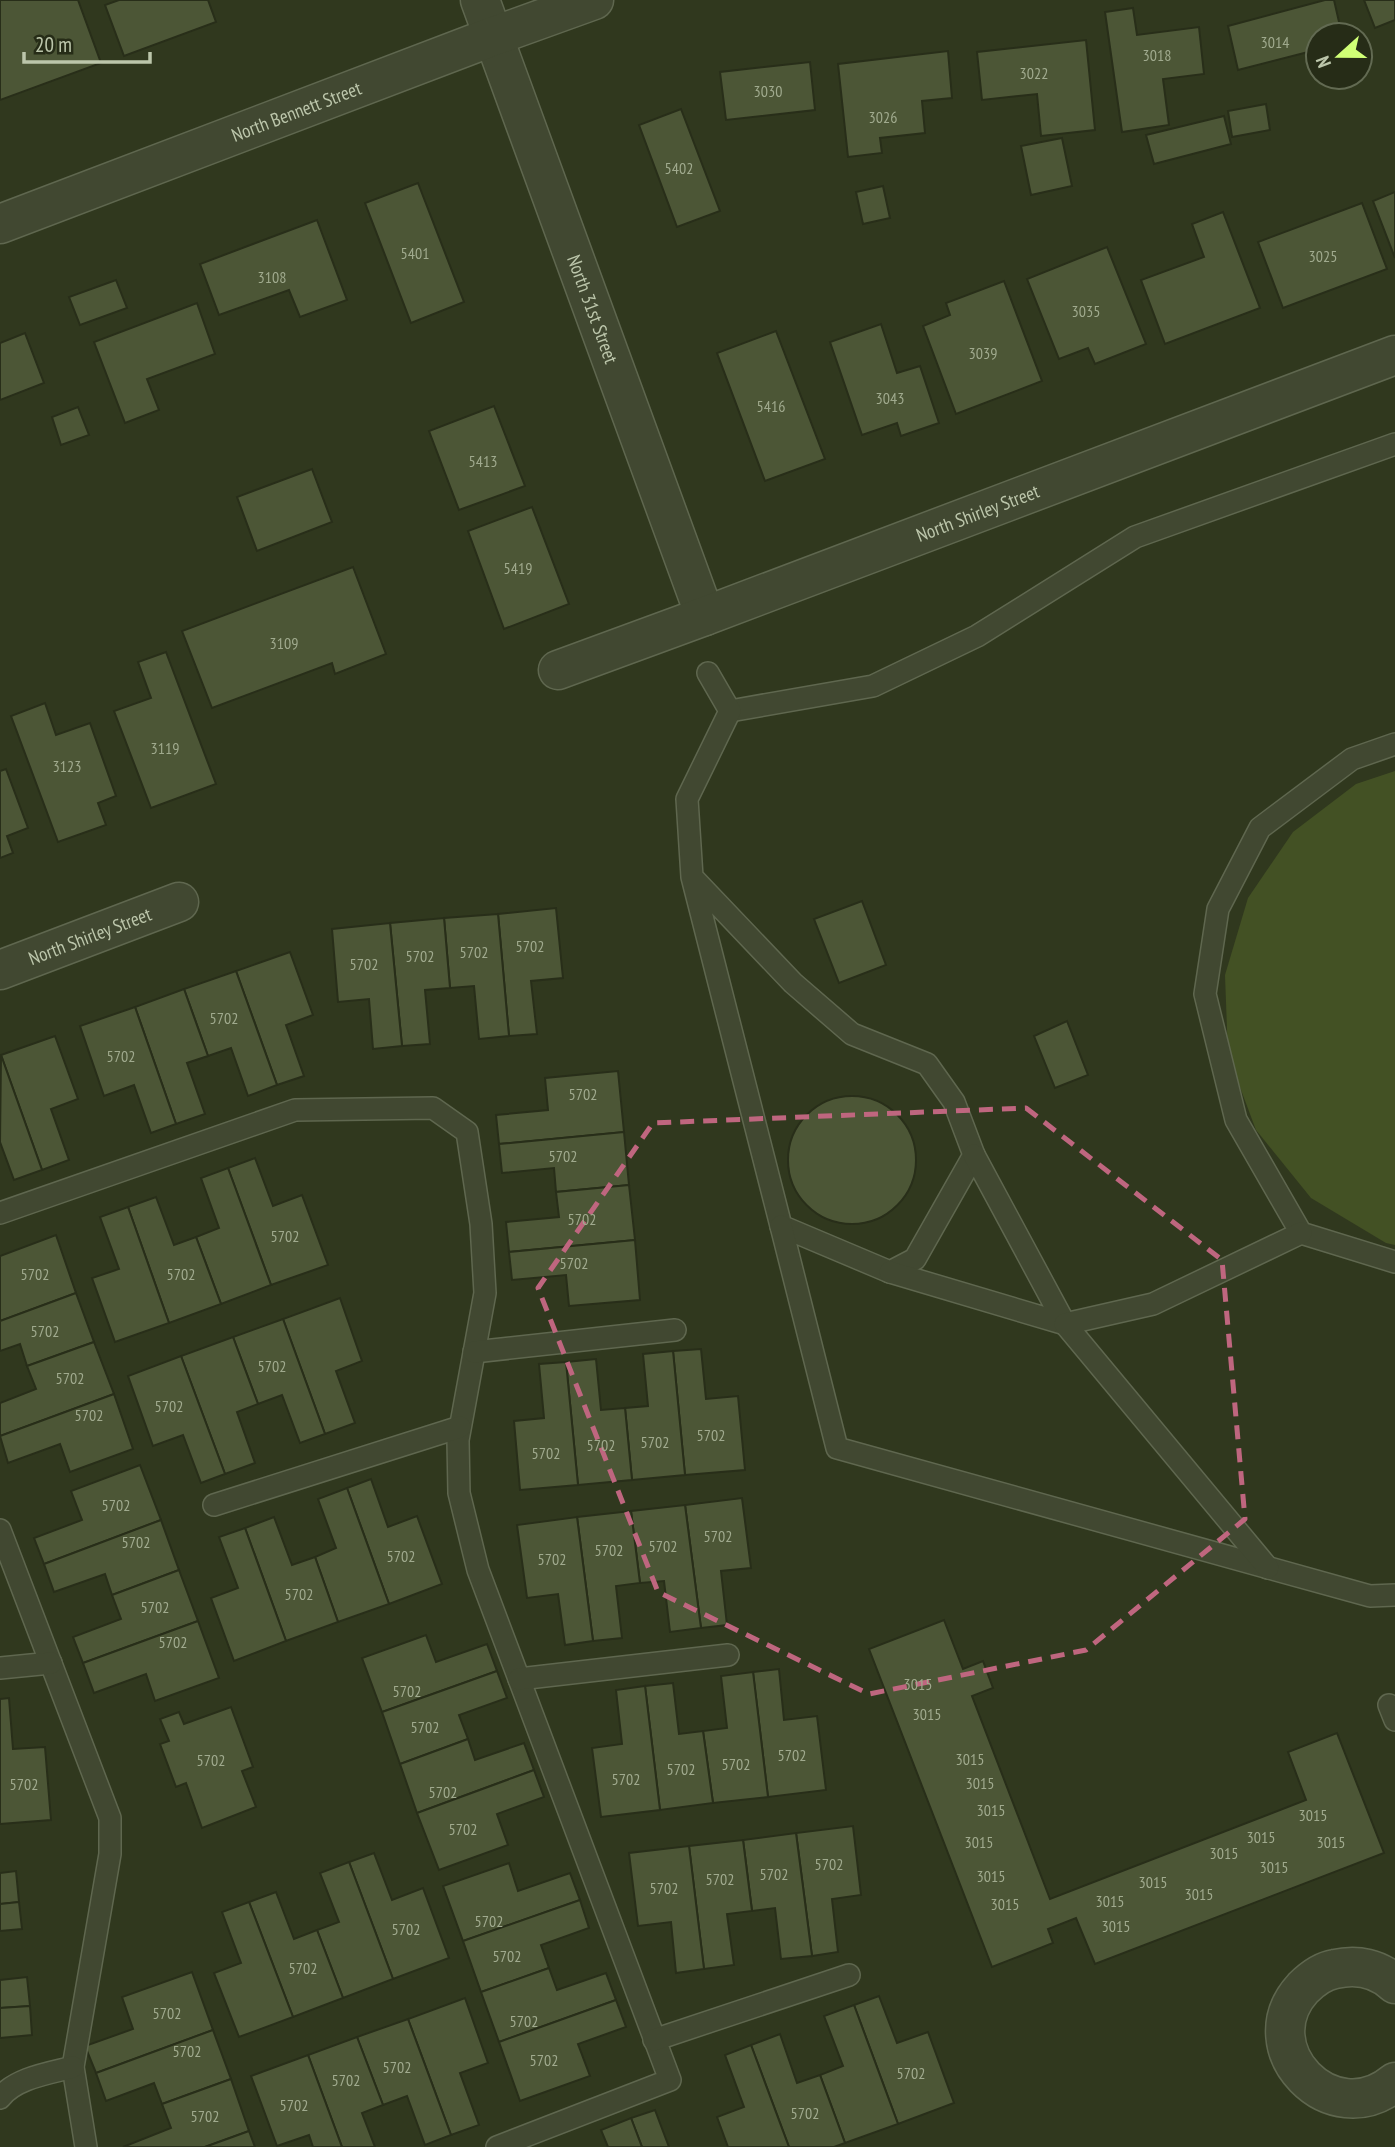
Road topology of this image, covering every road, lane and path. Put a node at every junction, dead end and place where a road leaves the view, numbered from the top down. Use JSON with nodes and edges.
{"nodes":[{"id":1,"x":480,"y":0,"type":"edge"},
{"id":2,"x":594,"y":0,"type":"edge"},
{"id":3,"x":494,"y":36,"type":"junction"},
{"id":4,"x":0,"y":224,"type":"edge"},
{"id":5,"x":1395,"y":355,"type":"edge"},
{"id":6,"x":1395,"y":444,"type":"edge"},
{"id":7,"x":705,"y":617,"type":"junction"},
{"id":8,"x":558,"y":670,"type":"dead end"},
{"id":9,"x":708,"y":673,"type":"dead end"},
{"id":10,"x":730,"y":711,"type":"junction"},
{"id":11,"x":1395,"y":744,"type":"edge"},
{"id":12,"x":692,"y":877,"type":"junction"},
{"id":13,"x":179,"y":902,"type":"dead end"},
{"id":14,"x":0,"y":970,"type":"edge"},
{"id":15,"x":974,"y":1155,"type":"junction"},
{"id":16,"x":0,"y":1213,"type":"edge"},
{"id":17,"x":781,"y":1226,"type":"junction"},
{"id":18,"x":1301,"y":1233,"type":"junction"},
{"id":19,"x":1395,"y":1262,"type":"edge"},
{"id":20,"x":890,"y":1272,"type":"junction"},
{"id":21,"x":1065,"y":1324,"type":"junction"},
{"id":22,"x":675,"y":1330,"type":"dead end"},
{"id":23,"x":474,"y":1352,"type":"junction"},
{"id":24,"x":460,"y":1427,"type":"junction"},
{"id":25,"x":214,"y":1505,"type":"dead end"},
{"id":26,"x":0,"y":1530,"type":"edge"},
{"id":27,"x":1268,"y":1568,"type":"junction"},
{"id":28,"x":1395,"y":1595,"type":"edge"},
{"id":29,"x":728,"y":1655,"type":"dead end"},
{"id":30,"x":51,"y":1663,"type":"junction"},
{"id":31,"x":0,"y":1668,"type":"edge"},
{"id":32,"x":519,"y":1679,"type":"junction"},
{"id":33,"x":849,"y":1975,"type":"dead end"},
{"id":34,"x":1395,"y":1984,"type":"edge"},
{"id":35,"x":654,"y":2040,"type":"junction"},
{"id":36,"x":73,"y":2067,"type":"junction"},
{"id":37,"x":1395,"y":2081,"type":"edge"},
{"id":38,"x":0,"y":2098,"type":"edge"},
{"id":39,"x":86,"y":2147,"type":"edge"},
{"id":40,"x":497,"y":2147,"type":"edge"}],
"edges":[{"from":1,"to":3,"type":"street","name":"North 31st Street"},
{"from":2,"to":3,"type":"street","name":"North Bennett Street"},
{"from":3,"to":4,"type":"street","name":"North Bennett Street"},
{"from":3,"to":7,"type":"street","name":"North 31st Street"},
{"from":5,"to":7,"type":"street","name":"North Shirley Street"},
{"from":6,"to":10,"type":"lane"},
{"from":7,"to":8,"type":"street","name":"North Shirley Street"},
{"from":9,"to":10,"type":"lane"},
{"from":10,"to":12,"type":"lane"},
{"from":11,"to":18,"type":"lane"},
{"from":12,"to":15,"type":"lane"},
{"from":12,"to":17,"type":"lane"},
{"from":13,"to":14,"type":"street","name":"North Shirley Street"},
{"from":15,"to":20,"type":"lane"},
{"from":15,"to":21,"type":"lane"},
{"from":16,"to":23,"type":"lane"},
{"from":17,"to":20,"type":"lane"},
{"from":17,"to":27,"type":"lane"},
{"from":18,"to":19,"type":"lane"},
{"from":18,"to":21,"type":"lane"},
{"from":20,"to":21,"type":"lane"},
{"from":21,"to":27,"type":"lane"},
{"from":22,"to":23,"type":"lane"},
{"from":23,"to":24,"type":"lane"},
{"from":24,"to":25,"type":"lane"},
{"from":24,"to":32,"type":"lane"},
{"from":26,"to":30,"type":"lane"},
{"from":27,"to":28,"type":"lane"},
{"from":29,"to":32,"type":"lane"},
{"from":30,"to":31,"type":"lane"},
{"from":30,"to":36,"type":"lane"},
{"from":32,"to":35,"type":"lane"},
{"from":33,"to":35,"type":"lane"},
{"from":34,"to":37,"type":"street"},
{"from":35,"to":40,"type":"lane"},
{"from":36,"to":38,"type":"lane"},
{"from":36,"to":39,"type":"lane"}]}
